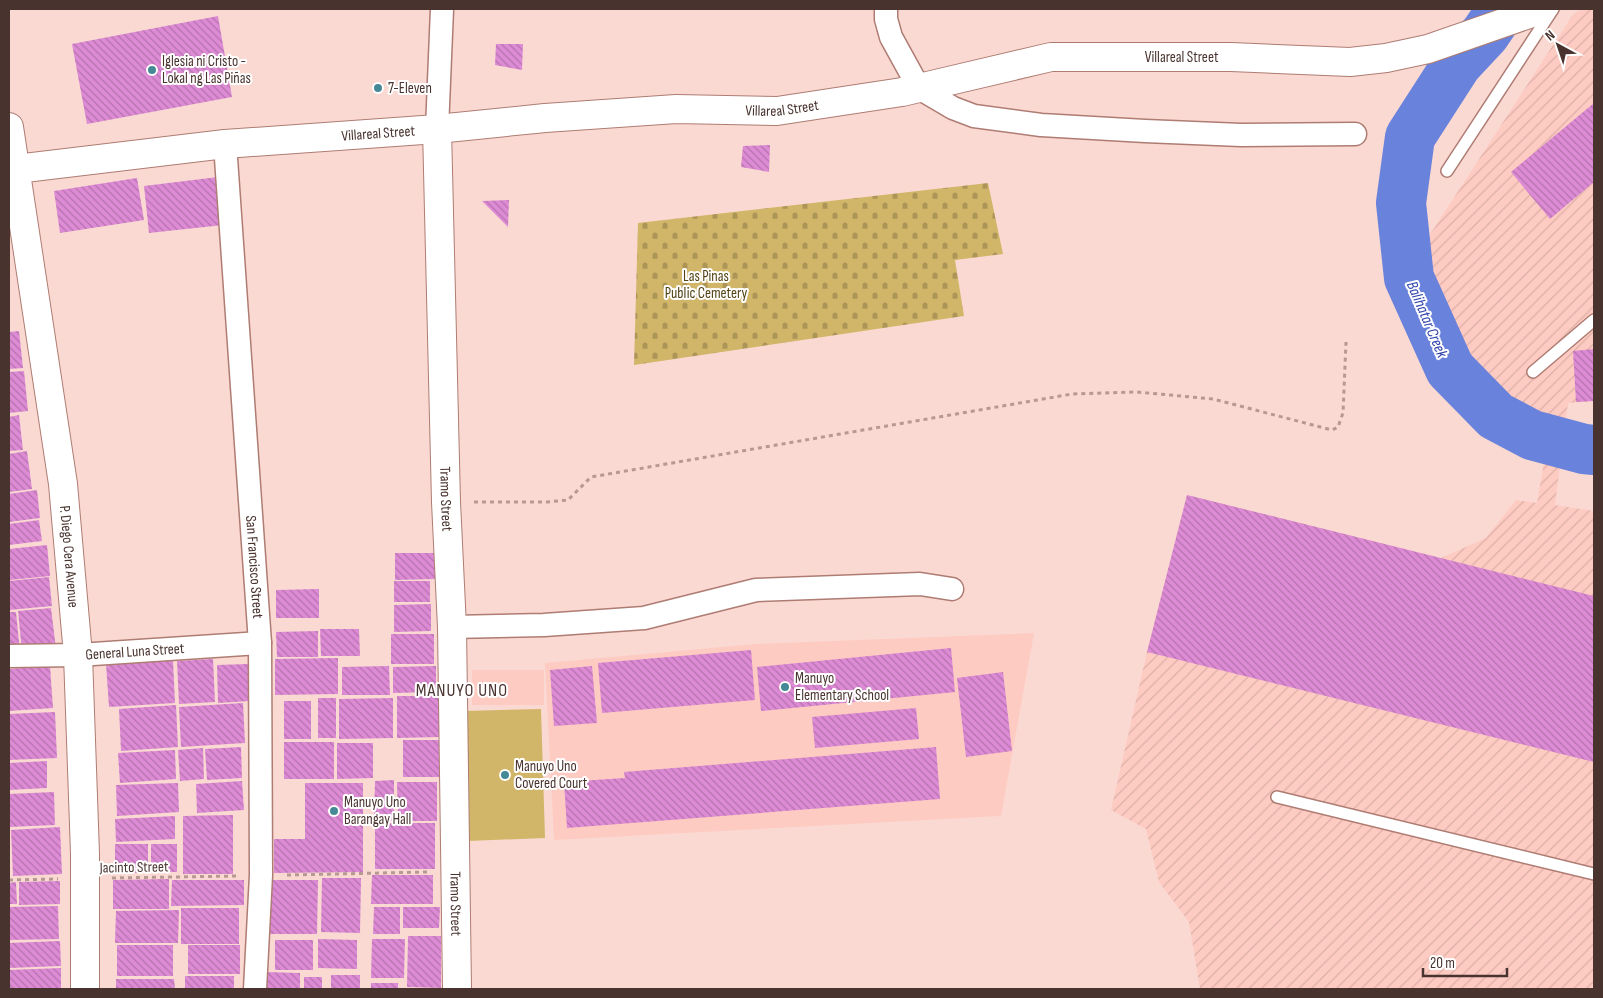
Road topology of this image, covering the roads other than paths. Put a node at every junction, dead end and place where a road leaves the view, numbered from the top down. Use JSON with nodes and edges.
{"nodes":[{"id":1,"x":442,"y":9,"type":"edge"},
{"id":2,"x":886,"y":9,"type":"edge"},
{"id":3,"x":1540,"y":11,"type":"edge"},
{"id":4,"x":919,"y":88,"type":"junction"},
{"id":5,"x":9,"y":127,"type":"edge"},
{"id":6,"x":437,"y":129,"type":"junction"},
{"id":7,"x":1355,"y":134,"type":"dead end"},
{"id":8,"x":225,"y":144,"type":"junction"},
{"id":9,"x":12,"y":170,"type":"edge"},
{"id":10,"x":1447,"y":171,"type":"dead end"},
{"id":11,"x":1594,"y":320,"type":"edge"},
{"id":12,"x":1532,"y":372,"type":"dead end"},
{"id":13,"x":952,"y":589,"type":"dead end"},
{"id":14,"x":452,"y":627,"type":"junction"},
{"id":15,"x":260,"y":643,"type":"junction"},
{"id":16,"x":78,"y":655,"type":"junction"},
{"id":17,"x":9,"y":656,"type":"edge"},
{"id":18,"x":1277,"y":797,"type":"dead end"},
{"id":19,"x":1594,"y":874,"type":"edge"},
{"id":20,"x":86,"y":989,"type":"edge"},
{"id":21,"x":255,"y":989,"type":"edge"},
{"id":22,"x":457,"y":989,"type":"edge"}],
"edges":[{"from":1,"to":6,"type":"street","name":"Tramo Street"},
{"from":2,"to":4,"type":"street"},
{"from":3,"to":4,"type":"street","name":"Villareal Street"},
{"from":3,"to":10,"type":"lane"},
{"from":4,"to":6,"type":"street","name":"Villareal Street"},
{"from":4,"to":7,"type":"street"},
{"from":5,"to":9,"type":"street","name":"P. Diego Cera Avenue"},
{"from":6,"to":8,"type":"street","name":"Villareal Street"},
{"from":6,"to":14,"type":"street","name":"Tramo Street"},
{"from":8,"to":9,"type":"street","name":"Villareal Street"},
{"from":8,"to":15,"type":"street","name":"San Francisco Street"},
{"from":9,"to":16,"type":"street","name":"P. Diego Cera Avenue"},
{"from":11,"to":12,"type":"lane"},
{"from":13,"to":14,"type":"street"},
{"from":14,"to":22,"type":"street","name":"Tramo Street"},
{"from":15,"to":16,"type":"street","name":"General Luna Street"},
{"from":15,"to":21,"type":"street","name":"San Francisco Street"},
{"from":16,"to":17,"type":"street","name":"General Luna Street"},
{"from":16,"to":20,"type":"street","name":"P. Diego Cera Avenue"},
{"from":18,"to":19,"type":"lane"}]}
